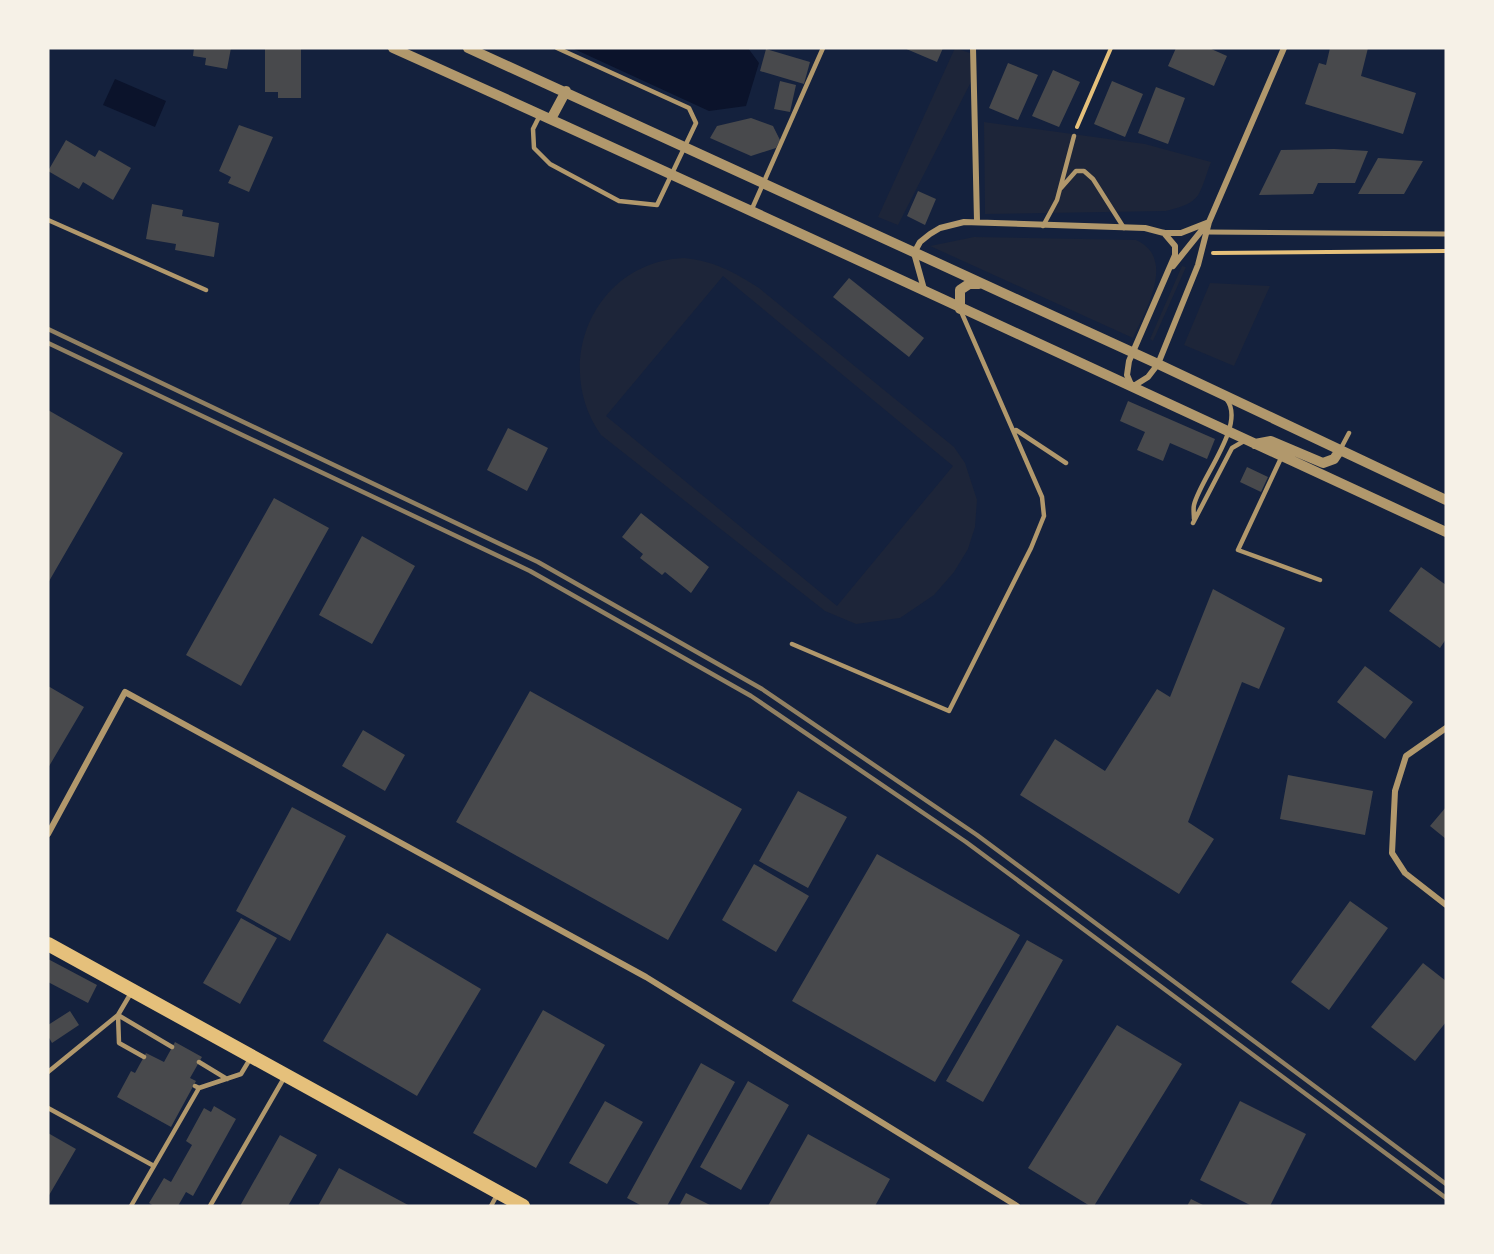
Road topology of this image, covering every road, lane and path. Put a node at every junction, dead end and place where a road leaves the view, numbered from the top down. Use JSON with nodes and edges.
{"nodes":[{"id":1,"x":393,"y":48,"type":"edge"},
{"id":2,"x":468,"y":48,"type":"edge"},
{"id":3,"x":557,"y":48,"type":"edge"},
{"id":4,"x":823,"y":48,"type":"edge"},
{"id":5,"x":973,"y":48,"type":"edge"},
{"id":6,"x":1111,"y":48,"type":"edge"},
{"id":7,"x":1284,"y":48,"type":"edge"},
{"id":8,"x":566,"y":91,"type":"junction"},
{"id":9,"x":540,"y":114,"type":"junction"},
{"id":10,"x":551,"y":119,"type":"junction"},
{"id":11,"x":1074,"y":136,"type":"joint"},
{"id":12,"x":686,"y":146,"type":"junction"},
{"id":13,"x":673,"y":174,"type":"junction"},
{"id":14,"x":764,"y":182,"type":"junction"},
{"id":15,"x":1061,"y":188,"type":"junction"},
{"id":16,"x":751,"y":211,"type":"junction"},
{"id":17,"x":48,"y":220,"type":"edge"},
{"id":18,"x":976,"y":221,"type":"junction"},
{"id":19,"x":1209,"y":222,"type":"junction"},
{"id":20,"x":1043,"y":226,"type":"junction"},
{"id":21,"x":1124,"y":228,"type":"junction"},
{"id":22,"x":1206,"y":232,"type":"junction"},
{"id":23,"x":1164,"y":233,"type":"junction"},
{"id":24,"x":1446,"y":234,"type":"edge"},
{"id":25,"x":1446,"y":250,"type":"edge"},
{"id":26,"x":914,"y":253,"type":"junction"},
{"id":27,"x":1209,"y":253,"type":"dead end"},
{"id":28,"x":1173,"y":266,"type":"junction"},
{"id":29,"x":982,"y":285,"type":"junction"},
{"id":30,"x":206,"y":290,"type":"dead end"},
{"id":31,"x":925,"y":293,"type":"junction"},
{"id":32,"x":960,"y":309,"type":"junction"},
{"id":33,"x":1132,"y":352,"type":"junction"},
{"id":34,"x":1158,"y":364,"type":"junction"},
{"id":35,"x":1132,"y":387,"type":"junction"},
{"id":36,"x":1223,"y":395,"type":"junction"},
{"id":37,"x":1014,"y":428,"type":"junction"},
{"id":38,"x":1228,"y":431,"type":"junction"},
{"id":39,"x":1349,"y":433,"type":"dead end"},
{"id":40,"x":1252,"y":442,"type":"junction"},
{"id":41,"x":1340,"y":450,"type":"junction"},
{"id":42,"x":1282,"y":456,"type":"junction"},
{"id":43,"x":1066,"y":463,"type":"dead end"},
{"id":44,"x":1446,"y":500,"type":"edge"},
{"id":45,"x":1446,"y":532,"type":"edge"},
{"id":46,"x":1320,"y":580,"type":"dead end"},
{"id":47,"x":792,"y":644,"type":"dead end"},
{"id":48,"x":1446,"y":728,"type":"edge"},
{"id":49,"x":48,"y":834,"type":"edge"},
{"id":50,"x":1446,"y":905,"type":"edge"},
{"id":51,"x":48,"y":944,"type":"edge"},
{"id":52,"x":132,"y":991,"type":"junction"},
{"id":53,"x":118,"y":1015,"type":"junction"},
{"id":54,"x":172,"y":1047,"type":"dead end"},
{"id":55,"x":144,"y":1057,"type":"dead end"},
{"id":56,"x":251,"y":1057,"type":"junction"},
{"id":57,"x":199,"y":1062,"type":"dead end"},
{"id":58,"x":48,"y":1072,"type":"edge"},
{"id":59,"x":286,"y":1076,"type":"junction"},
{"id":60,"x":227,"y":1079,"type":"junction"},
{"id":61,"x":48,"y":1108,"type":"edge"},
{"id":62,"x":154,"y":1166,"type":"junction"},
{"id":63,"x":499,"y":1192,"type":"junction"},
{"id":64,"x":130,"y":1206,"type":"edge"},
{"id":65,"x":210,"y":1206,"type":"edge"},
{"id":66,"x":491,"y":1206,"type":"edge"},
{"id":67,"x":523,"y":1206,"type":"edge"},
{"id":68,"x":1017,"y":1206,"type":"edge"}],
"edges":[{"from":1,"to":9,"type":"street"},
{"from":2,"to":8,"type":"street"},
{"from":3,"to":12,"type":"lane"},
{"from":4,"to":14,"type":"lane"},
{"from":5,"to":18,"type":"street"},
{"from":6,"to":11,"type":"path"},
{"from":7,"to":19,"type":"street"},
{"from":8,"to":10,"type":"street"},
{"from":8,"to":12,"type":"street"},
{"from":9,"to":10,"type":"street"},
{"from":9,"to":13,"type":"lane"},
{"from":10,"to":13,"type":"street"},
{"from":11,"to":15,"type":"lane"},
{"from":12,"to":13,"type":"lane"},
{"from":12,"to":14,"type":"street"},
{"from":13,"to":16,"type":"street"},
{"from":14,"to":16,"type":"lane"},
{"from":14,"to":26,"type":"street"},
{"from":15,"to":20,"type":"lane"},
{"from":15,"to":21,"type":"lane"},
{"from":16,"to":31,"type":"street"},
{"from":17,"to":30,"type":"lane"},
{"from":18,"to":20,"type":"street"},
{"from":18,"to":26,"type":"street"},
{"from":19,"to":22,"type":"street"},
{"from":19,"to":23,"type":"street"},
{"from":19,"to":28,"type":"street"},
{"from":20,"to":21,"type":"street"},
{"from":21,"to":23,"type":"street"},
{"from":22,"to":24,"type":"street"},
{"from":22,"to":34,"type":"street"},
{"from":23,"to":28,"type":"street"},
{"from":25,"to":27,"type":"path"},
{"from":26,"to":29,"type":"street"},
{"from":26,"to":31,"type":"street"},
{"from":28,"to":33,"type":"street"},
{"from":29,"to":32,"type":"street"},
{"from":29,"to":33,"type":"street"},
{"from":31,"to":32,"type":"street"},
{"from":32,"to":35,"type":"street"},
{"from":32,"to":37,"type":"lane"},
{"from":33,"to":34,"type":"street"},
{"from":33,"to":35,"type":"street"},
{"from":34,"to":35,"type":"street"},
{"from":34,"to":36,"type":"street"},
{"from":35,"to":38,"type":"street"},
{"from":36,"to":38,"type":"lane"},
{"from":36,"to":41,"type":"street"},
{"from":37,"to":43,"type":"lane"},
{"from":37,"to":47,"type":"lane"},
{"from":38,"to":40,"type":"street"},
{"from":38,"to":40,"type":"lane"},
{"from":39,"to":41,"type":"lane"},
{"from":40,"to":41,"type":"street"},
{"from":40,"to":42,"type":"street"},
{"from":41,"to":44,"type":"street"},
{"from":42,"to":45,"type":"street"},
{"from":42,"to":46,"type":"lane"},
{"from":48,"to":50,"type":"street"},
{"from":49,"to":68,"type":"street"},
{"from":51,"to":52,"type":"main road"},
{"from":52,"to":53,"type":"lane"},
{"from":52,"to":56,"type":"main road"},
{"from":53,"to":54,"type":"lane"},
{"from":53,"to":55,"type":"lane"},
{"from":53,"to":58,"type":"lane"},
{"from":56,"to":59,"type":"main road"},
{"from":56,"to":60,"type":"lane"},
{"from":57,"to":60,"type":"lane"},
{"from":59,"to":63,"type":"main road"},
{"from":59,"to":65,"type":"lane"},
{"from":60,"to":62,"type":"lane"},
{"from":61,"to":62,"type":"lane"},
{"from":62,"to":64,"type":"lane"},
{"from":63,"to":66,"type":"lane"},
{"from":63,"to":67,"type":"main road"}]}
